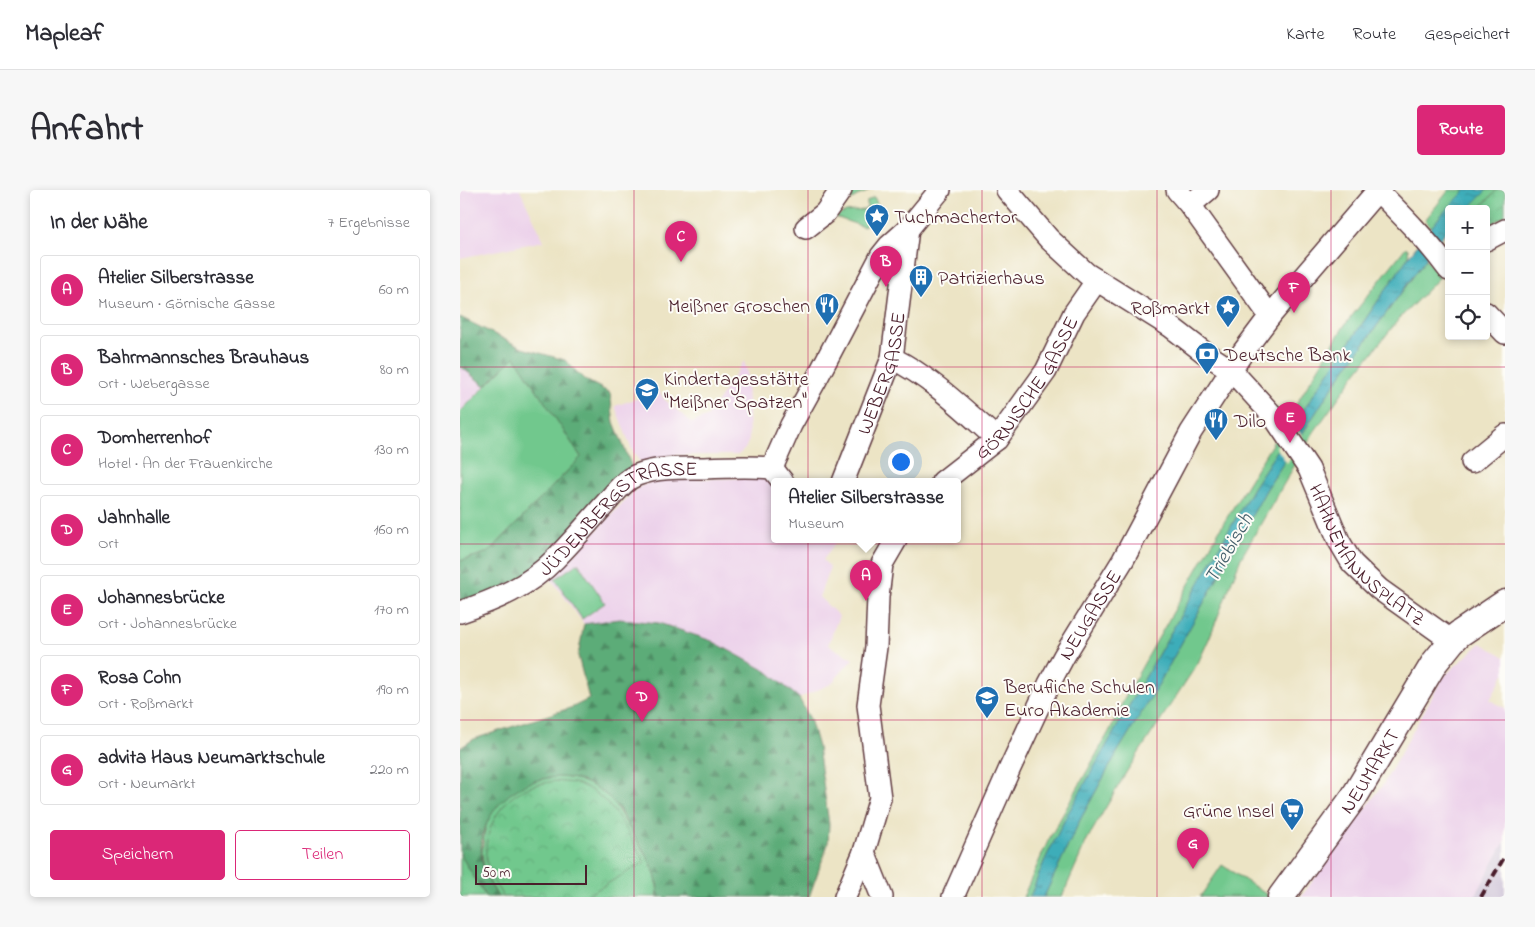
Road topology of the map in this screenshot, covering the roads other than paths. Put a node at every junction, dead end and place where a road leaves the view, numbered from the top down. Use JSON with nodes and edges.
{"nodes":[{"id":1,"x":841,"y":190,"type":"edge"},
{"id":2,"x":940,"y":190,"type":"edge"},
{"id":3,"x":1007,"y":190,"type":"edge"},
{"id":4,"x":1208,"y":190,"type":"edge"},
{"id":5,"x":1378,"y":190,"type":"edge"},
{"id":6,"x":1183,"y":197,"type":"edge"},
{"id":7,"x":806,"y":228,"type":"dead end"},
{"id":8,"x":908,"y":229,"type":"junction"},
{"id":9,"x":1505,"y":230,"type":"edge"},
{"id":10,"x":1490,"y":238,"type":"edge"},
{"id":11,"x":1445,"y":262,"type":"edge"},
{"id":12,"x":1097,"y":280,"type":"junction"},
{"id":13,"x":1270,"y":316,"type":"junction"},
{"id":14,"x":1490,"y":317,"type":"edge"},
{"id":15,"x":1505,"y":333,"type":"edge"},
{"id":16,"x":892,"y":358,"type":"junction"},
{"id":17,"x":1231,"y":370,"type":"junction"},
{"id":18,"x":1505,"y":435,"type":"edge"},
{"id":19,"x":997,"y":439,"type":"junction"},
{"id":20,"x":1472,"y":462,"type":"dead end"},
{"id":21,"x":778,"y":475,"type":"edge"},
{"id":22,"x":845,"y":478,"type":"edge"},
{"id":23,"x":947,"y":478,"type":"edge"},
{"id":24,"x":892,"y":548,"type":"edge"},
{"id":25,"x":1505,"y":603,"type":"edge"},
{"id":26,"x":460,"y":612,"type":"edge"},
{"id":27,"x":1452,"y":641,"type":"junction"},
{"id":28,"x":864,"y":852,"type":"junction"},
{"id":29,"x":845,"y":897,"type":"edge"},
{"id":30,"x":882,"y":897,"type":"edge"},
{"id":31,"x":953,"y":897,"type":"edge"},
{"id":32,"x":1281,"y":897,"type":"edge"}],
"edges":[{"from":1,"to":7,"type":"street"},
{"from":2,"to":8,"type":"street"},
{"from":3,"to":12,"type":"street"},
{"from":4,"to":6,"type":"street"},
{"from":5,"to":11,"type":"street"},
{"from":5,"to":13,"type":"street"},
{"from":6,"to":13,"type":"street"},
{"from":8,"to":16,"type":"street","name":"WEBERGASSE"},
{"from":8,"to":21,"type":"street"},
{"from":9,"to":10,"type":"street"},
{"from":12,"to":17,"type":"street"},
{"from":12,"to":19,"type":"street","name":"GÖRNISCHE GASSE"},
{"from":13,"to":17,"type":"street"},
{"from":14,"to":15,"type":"street"},
{"from":16,"to":19,"type":"street"},
{"from":16,"to":22,"type":"street","name":"WEBERGASSE"},
{"from":17,"to":27,"type":"street","name":"HAHNEMANNSPLATZ"},
{"from":17,"to":31,"type":"street","name":"NEUGASSE"},
{"from":18,"to":20,"type":"street"},
{"from":19,"to":23,"type":"street","name":"GÖRNISCHE GASSE"},
{"from":21,"to":26,"type":"street","name":"JÜDENBERGSTRASSE"},
{"from":24,"to":28,"type":"street"},
{"from":25,"to":27,"type":"main road","name":"NEUMARKT"},
{"from":27,"to":32,"type":"main road","name":"NEUMARKT"},
{"from":28,"to":29,"type":"street"},
{"from":28,"to":30,"type":"street"}]}
